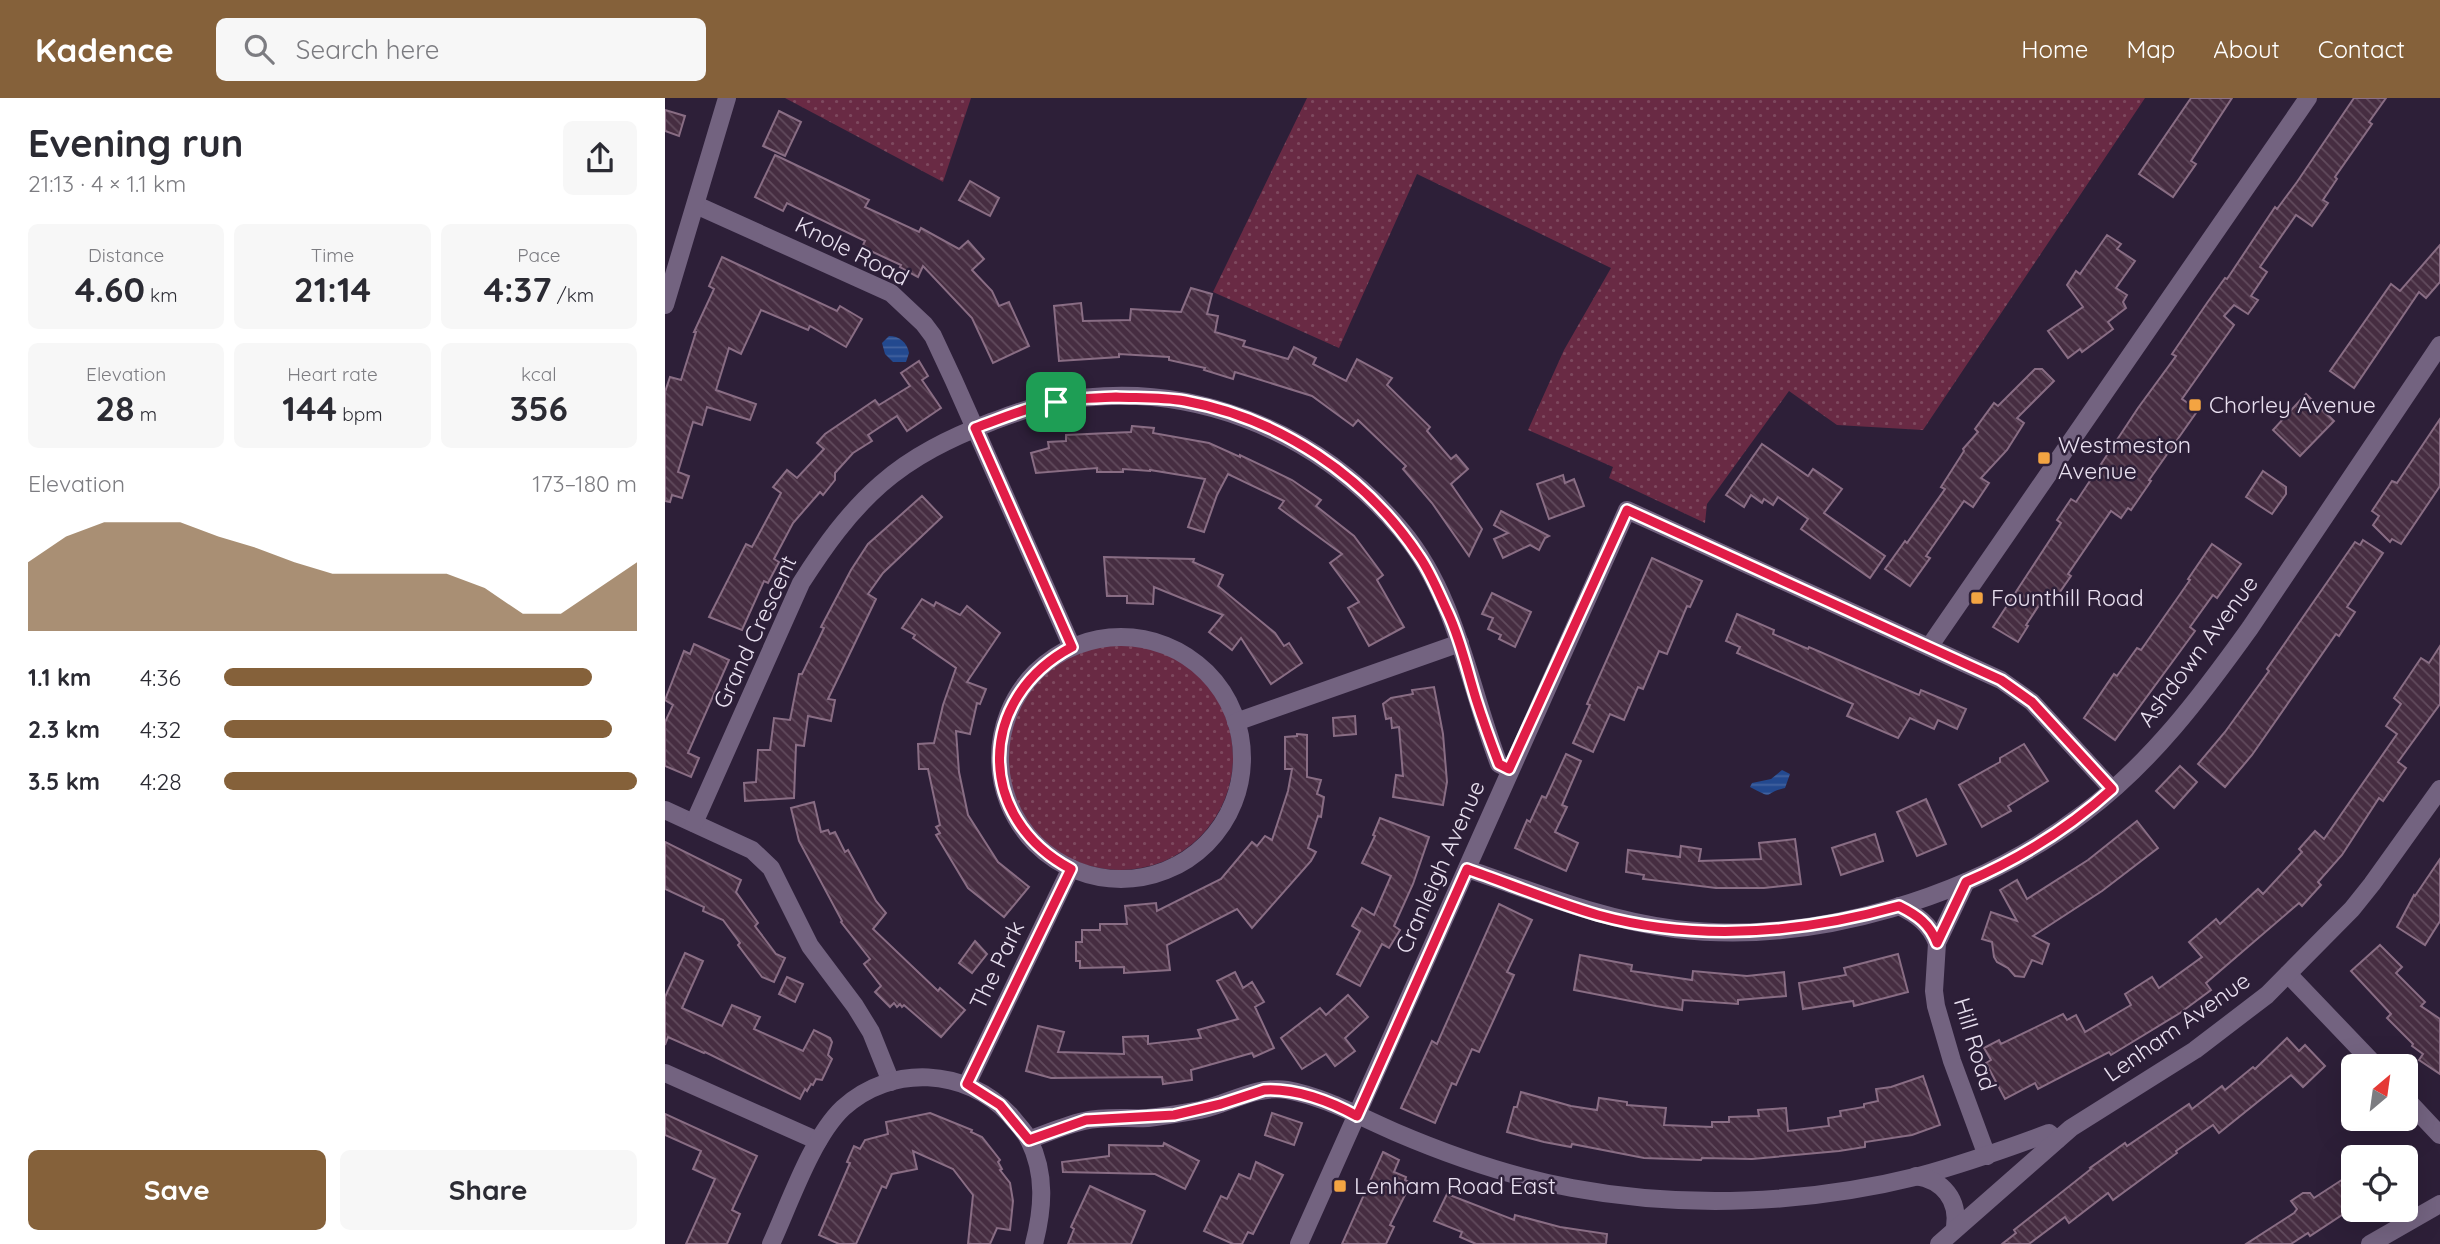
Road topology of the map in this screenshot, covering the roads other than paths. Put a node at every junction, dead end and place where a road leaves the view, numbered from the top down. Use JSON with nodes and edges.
{"nodes":[{"id":1,"x":727,"y":98,"type":"edge"},
{"id":2,"x":2308,"y":98,"type":"edge"},
{"id":3,"x":696,"y":205,"type":"junction"},
{"id":4,"x":665,"y":305,"type":"edge"},
{"id":5,"x":2440,"y":345,"type":"edge"},
{"id":6,"x":975,"y":428,"type":"junction"},
{"id":7,"x":1460,"y":643,"type":"junction"},
{"id":8,"x":1072,"y":647,"type":"junction"},
{"id":9,"x":1929,"y":647,"type":"junction"},
{"id":10,"x":1236,"y":722,"type":"junction"},
{"id":11,"x":1509,"y":769,"type":"junction"},
{"id":12,"x":2112,"y":789,"type":"junction"},
{"id":13,"x":2440,"y":789,"type":"edge"},
{"id":14,"x":665,"y":810,"type":"edge"},
{"id":15,"x":694,"y":823,"type":"junction"},
{"id":16,"x":1071,"y":869,"type":"junction"},
{"id":17,"x":1467,"y":869,"type":"junction"},
{"id":18,"x":1966,"y":882,"type":"junction"},
{"id":19,"x":1899,"y":906,"type":"junction"},
{"id":20,"x":1937,"y":943,"type":"junction"},
{"id":21,"x":2288,"y":974,"type":"junction"},
{"id":22,"x":2365,"y":1054,"type":"edge"},
{"id":23,"x":665,"y":1073,"type":"edge"},
{"id":24,"x":891,"y":1082,"type":"junction"},
{"id":25,"x":967,"y":1084,"type":"junction"},
{"id":26,"x":2419,"y":1113,"type":"edge"},
{"id":27,"x":1357,"y":1116,"type":"junction"},
{"id":28,"x":2440,"y":1135,"type":"edge"},
{"id":29,"x":1029,"y":1140,"type":"junction"},
{"id":30,"x":2057,"y":1140,"type":"junction"},
{"id":31,"x":818,"y":1141,"type":"junction"},
{"id":32,"x":1987,"y":1156,"type":"junction"},
{"id":33,"x":1916,"y":1177,"type":"junction"},
{"id":34,"x":2440,"y":1204,"type":"edge"},
{"id":35,"x":1955,"y":1227,"type":"junction"},
{"id":36,"x":771,"y":1244,"type":"edge"},
{"id":37,"x":1034,"y":1244,"type":"edge"},
{"id":38,"x":1299,"y":1244,"type":"edge"},
{"id":39,"x":1939,"y":1244,"type":"edge"},
{"id":40,"x":2370,"y":1244,"type":"edge"}],
"edges":[{"from":1,"to":3,"type":"street"},
{"from":2,"to":9,"type":"street"},
{"from":3,"to":4,"type":"street"},
{"from":3,"to":6,"type":"street","name":"Knole Road"},
{"from":5,"to":12,"type":"street","name":"Ashdown Avenue"},
{"from":6,"to":7,"type":"street","name":"Grand Crescent"},
{"from":6,"to":8,"type":"street","name":"Knole Road"},
{"from":6,"to":15,"type":"street","name":"Grand Crescent"},
{"from":7,"to":10,"type":"street"},
{"from":7,"to":11,"type":"street","name":"Grand Crescent"},
{"from":8,"to":10,"type":"street"},
{"from":8,"to":16,"type":"street"},
{"from":9,"to":11,"type":"street","name":"Cranleigh Avenue"},
{"from":9,"to":12,"type":"street"},
{"from":10,"to":16,"type":"street"},
{"from":11,"to":17,"type":"street","name":"Cranleigh Avenue"},
{"from":12,"to":18,"type":"street","name":"Ashdown Avenue"},
{"from":13,"to":21,"type":"street","name":"Lenham Avenue"},
{"from":14,"to":15,"type":"street"},
{"from":15,"to":24,"type":"street"},
{"from":16,"to":25,"type":"street","name":"The Park"},
{"from":17,"to":19,"type":"street","name":"Ashdown Avenue"},
{"from":17,"to":27,"type":"street","name":"Cranleigh Avenue"},
{"from":18,"to":19,"type":"street","name":"Ashdown Avenue"},
{"from":18,"to":20,"type":"street","name":"Hill Road"},
{"from":19,"to":20,"type":"street"},
{"from":20,"to":32,"type":"street","name":"Hill Road"},
{"from":21,"to":22,"type":"street"},
{"from":21,"to":30,"type":"street","name":"Lenham Avenue"},
{"from":23,"to":31,"type":"street"},
{"from":24,"to":25,"type":"street"},
{"from":24,"to":31,"type":"street"},
{"from":25,"to":29,"type":"street"},
{"from":26,"to":28,"type":"street"},
{"from":27,"to":29,"type":"street"},
{"from":27,"to":33,"type":"street"},
{"from":27,"to":38,"type":"street","name":"Cranleigh Avenue"},
{"from":29,"to":37,"type":"street"},
{"from":30,"to":32,"type":"street"},
{"from":30,"to":35,"type":"street","name":"Lenham Avenue"},
{"from":31,"to":36,"type":"street"},
{"from":32,"to":33,"type":"street"},
{"from":33,"to":35,"type":"street"},
{"from":34,"to":40,"type":"street"},
{"from":35,"to":39,"type":"street","name":"Lenham Avenue"}]}
